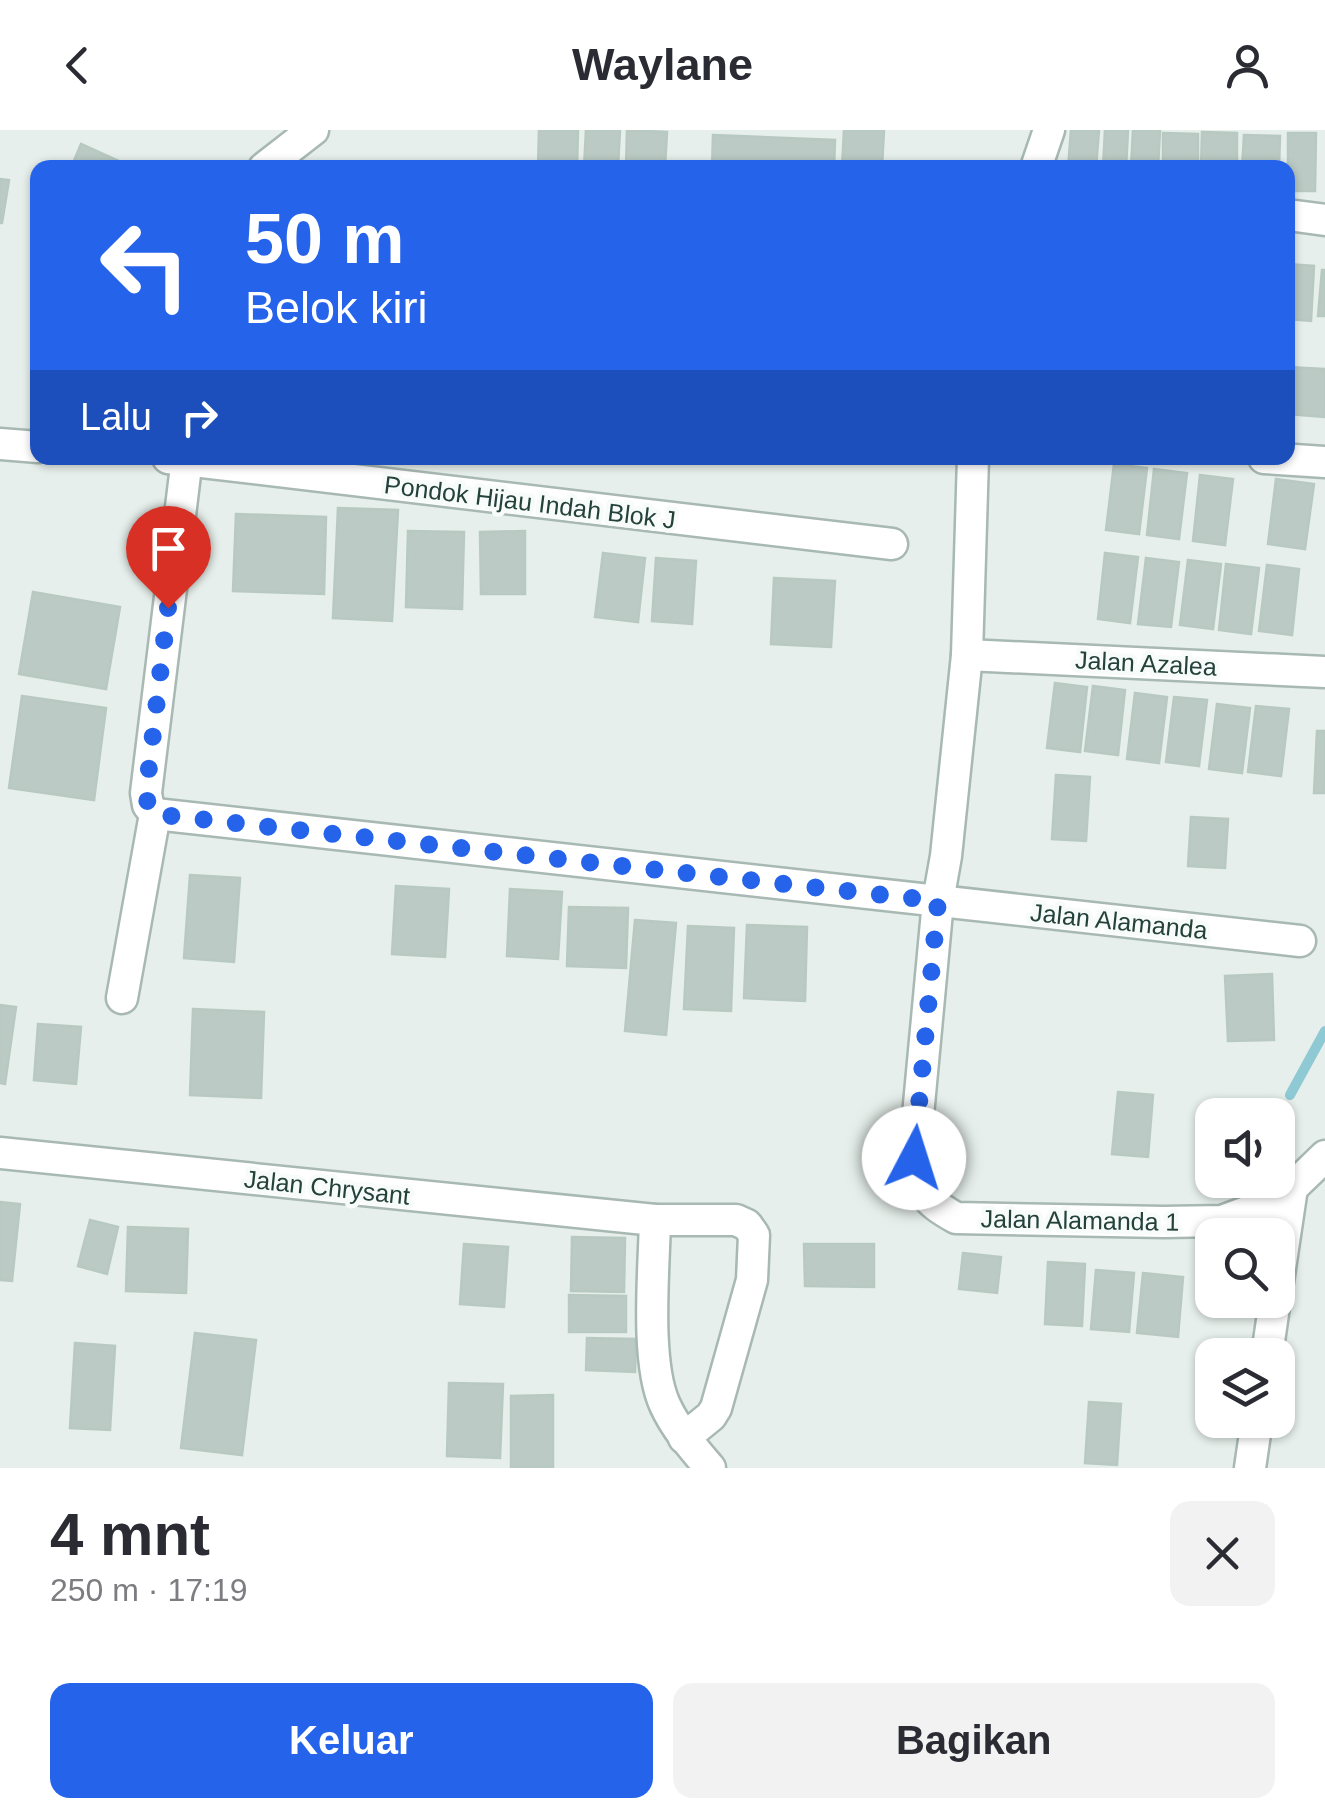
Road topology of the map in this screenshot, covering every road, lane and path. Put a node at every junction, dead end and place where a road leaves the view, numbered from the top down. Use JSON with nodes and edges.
{"nodes":[{"id":1,"x":1049,"y":130,"type":"edge"},
{"id":2,"x":305,"y":132,"type":"edge"},
{"id":3,"x":273,"y":160,"type":"edge"},
{"id":4,"x":1039,"y":160,"type":"edge"},
{"id":5,"x":1295,"y":216,"type":"edge"},
{"id":6,"x":1325,"y":220,"type":"edge"},
{"id":7,"x":0,"y":444,"type":"edge"},
{"id":8,"x":30,"y":446,"type":"edge"},
{"id":9,"x":1295,"y":460,"type":"edge"},
{"id":10,"x":1325,"y":462,"type":"edge"},
{"id":11,"x":179,"y":465,"type":"edge"},
{"id":12,"x":224,"y":465,"type":"edge"},
{"id":13,"x":973,"y":465,"type":"edge"},
{"id":14,"x":892,"y":544,"type":"dead end"},
{"id":15,"x":968,"y":655,"type":"junction"},
{"id":16,"x":1325,"y":672,"type":"edge"},
{"id":17,"x":154,"y":814,"type":"junction"},
{"id":18,"x":938,"y":901,"type":"junction"},
{"id":19,"x":1300,"y":941,"type":"dead end"},
{"id":20,"x":122,"y":998,"type":"dead end"},
{"id":21,"x":0,"y":1153,"type":"edge"},
{"id":22,"x":1325,"y":1156,"type":"edge"},
{"id":23,"x":1295,"y":1185,"type":"edge"},
{"id":24,"x":1275,"y":1198,"type":"edge"},
{"id":25,"x":654,"y":1220,"type":"junction"},
{"id":26,"x":684,"y":1438,"type":"junction"},
{"id":27,"x":1254,"y":1438,"type":"edge"},
{"id":28,"x":710,"y":1468,"type":"edge"},
{"id":29,"x":1250,"y":1468,"type":"edge"}],
"edges":[{"from":1,"to":4,"type":"street"},
{"from":2,"to":3,"type":"street"},
{"from":5,"to":6,"type":"street"},
{"from":7,"to":8,"type":"street"},
{"from":9,"to":10,"type":"street"},
{"from":11,"to":17,"type":"street"},
{"from":12,"to":14,"type":"street","name":"Pondok Hijau Indah Blok J"},
{"from":13,"to":15,"type":"street","name":"Jalan Alamanda 1"},
{"from":15,"to":16,"type":"street","name":"Jalan Azalea"},
{"from":15,"to":18,"type":"street","name":"Jalan Alamanda 1"},
{"from":17,"to":18,"type":"street","name":"Jalan Alamanda"},
{"from":17,"to":20,"type":"street"},
{"from":18,"to":19,"type":"street","name":"Jalan Alamanda"},
{"from":18,"to":24,"type":"street","name":"Jalan Alamanda 1"},
{"from":21,"to":25,"type":"street","name":"Jalan Chrysant"},
{"from":22,"to":23,"type":"street","name":"Jalan Alamanda 1"},
{"from":25,"to":26,"type":"street"},
{"from":25,"to":26,"type":"street","name":"Jalan Chrysant"},
{"from":26,"to":28,"type":"street"},
{"from":27,"to":29,"type":"street"}]}
